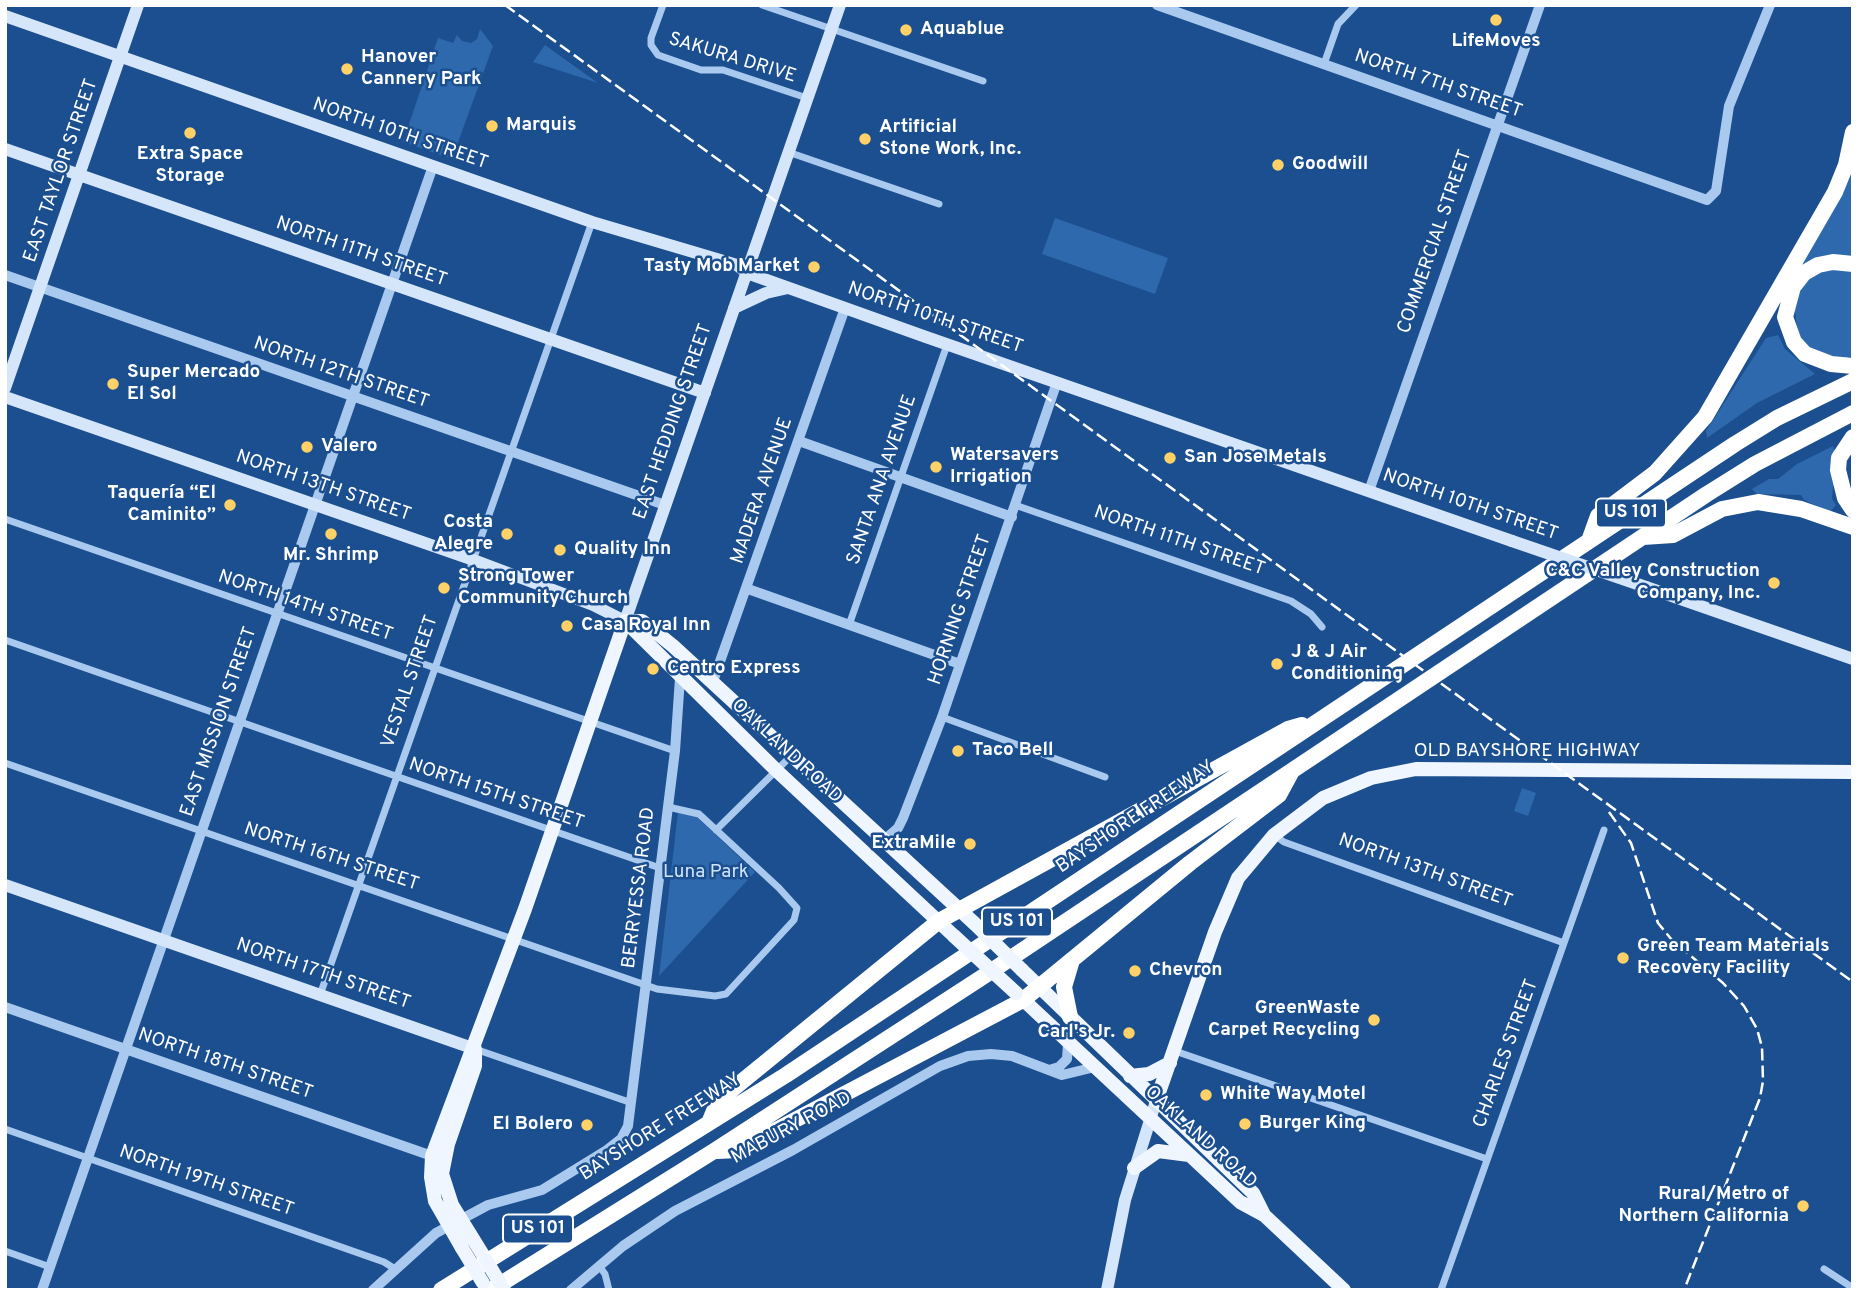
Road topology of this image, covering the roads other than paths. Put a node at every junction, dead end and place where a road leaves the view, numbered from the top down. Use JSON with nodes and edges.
{"nodes":[{"id":1,"x":138,"y":5,"type":"edge"},
{"id":2,"x":663,"y":5,"type":"edge"},
{"id":3,"x":762,"y":5,"type":"edge"},
{"id":4,"x":840,"y":5,"type":"edge"},
{"id":5,"x":1157,"y":5,"type":"edge"},
{"id":6,"x":1356,"y":5,"type":"edge"},
{"id":7,"x":1540,"y":5,"type":"edge"},
{"id":8,"x":1770,"y":5,"type":"edge"},
{"id":9,"x":5,"y":16,"type":"edge"},
{"id":10,"x":831,"y":29,"type":"junction"},
{"id":11,"x":121,"y":57,"type":"junction"},
{"id":12,"x":1324,"y":64,"type":"junction"},
{"id":13,"x":983,"y":81,"type":"dead end"},
{"id":14,"x":807,"y":98,"type":"junction"},
{"id":15,"x":1497,"y":124,"type":"junction"},
{"id":16,"x":1853,"y":132,"type":"edge"},
{"id":17,"x":5,"y":149,"type":"edge"},
{"id":18,"x":788,"y":152,"type":"junction"},
{"id":19,"x":433,"y":166,"type":"junction"},
{"id":20,"x":81,"y":175,"type":"junction"},
{"id":21,"x":939,"y":204,"type":"dead end"},
{"id":22,"x":592,"y":222,"type":"junction"},
{"id":23,"x":1853,"y":264,"type":"edge"},
{"id":24,"x":747,"y":273,"type":"junction"},
{"id":25,"x":5,"y":275,"type":"edge"},
{"id":26,"x":393,"y":284,"type":"junction"},
{"id":27,"x":41,"y":288,"type":"junction"},
{"id":28,"x":789,"y":288,"type":"junction"},
{"id":29,"x":734,"y":308,"type":"junction"},
{"id":30,"x":845,"y":308,"type":"junction"},
{"id":31,"x":549,"y":339,"type":"junction"},
{"id":32,"x":947,"y":345,"type":"junction"},
{"id":33,"x":1853,"y":366,"type":"edge"},
{"id":34,"x":1853,"y":381,"type":"edge"},
{"id":35,"x":1058,"y":382,"type":"junction"},
{"id":36,"x":5,"y":388,"type":"edge"},
{"id":37,"x":705,"y":393,"type":"junction"},
{"id":38,"x":352,"y":396,"type":"junction"},
{"id":39,"x":5,"y":397,"type":"edge"},
{"id":40,"x":1853,"y":413,"type":"edge"},
{"id":41,"x":1853,"y":437,"type":"edge"},
{"id":42,"x":799,"y":441,"type":"junction"},
{"id":43,"x":509,"y":451,"type":"junction"},
{"id":44,"x":902,"y":477,"type":"junction"},
{"id":45,"x":1369,"y":491,"type":"junction"},
{"id":46,"x":315,"y":505,"type":"junction"},
{"id":47,"x":665,"y":505,"type":"junction"},
{"id":48,"x":1853,"y":510,"type":"edge"},
{"id":49,"x":1013,"y":511,"type":"junction"},
{"id":50,"x":5,"y":519,"type":"edge"},
{"id":51,"x":1853,"y":527,"type":"edge"},
{"id":52,"x":1642,"y":537,"type":"junction"},
{"id":53,"x":1589,"y":541,"type":"junction"},
{"id":54,"x":471,"y":559,"type":"junction"},
{"id":55,"x":748,"y":589,"type":"junction"},
{"id":56,"x":277,"y":614,"type":"junction"},
{"id":57,"x":625,"y":621,"type":"junction"},
{"id":58,"x":849,"y":625,"type":"junction"},
{"id":59,"x":1322,"y":627,"type":"dead end"},
{"id":60,"x":5,"y":640,"type":"edge"},
{"id":61,"x":1853,"y":659,"type":"edge"},
{"id":62,"x":960,"y":664,"type":"junction"},
{"id":63,"x":433,"y":668,"type":"junction"},
{"id":64,"x":680,"y":678,"type":"junction"},
{"id":65,"x":712,"y":684,"type":"junction"},
{"id":66,"x":942,"y":717,"type":"junction"},
{"id":67,"x":1323,"y":719,"type":"junction"},
{"id":68,"x":239,"y":722,"type":"junction"},
{"id":69,"x":591,"y":723,"type":"junction"},
{"id":70,"x":675,"y":751,"type":"junction"},
{"id":71,"x":791,"y":756,"type":"junction"},
{"id":72,"x":5,"y":763,"type":"edge"},
{"id":73,"x":776,"y":770,"type":"junction"},
{"id":74,"x":1293,"y":770,"type":"junction"},
{"id":75,"x":1853,"y":772,"type":"edge"},
{"id":76,"x":395,"y":776,"type":"junction"},
{"id":77,"x":1105,"y":777,"type":"dead end"},
{"id":78,"x":668,"y":807,"type":"junction"},
{"id":79,"x":716,"y":830,"type":"junction"},
{"id":80,"x":1604,"y":830,"type":"dead end"},
{"id":81,"x":201,"y":831,"type":"junction"},
{"id":82,"x":552,"y":831,"type":"junction"},
{"id":83,"x":1274,"y":835,"type":"junction"},
{"id":84,"x":883,"y":841,"type":"junction"},
{"id":85,"x":660,"y":867,"type":"junction"},
{"id":86,"x":359,"y":884,"type":"junction"},
{"id":87,"x":5,"y":885,"type":"edge"},
{"id":88,"x":958,"y":910,"type":"junction"},
{"id":89,"x":939,"y":921,"type":"junction"},
{"id":90,"x":514,"y":938,"type":"junction"},
{"id":91,"x":163,"y":940,"type":"junction"},
{"id":92,"x":1564,"y":943,"type":"junction"},
{"id":93,"x":1072,"y":960,"type":"junction"},
{"id":94,"x":1036,"y":984,"type":"junction"},
{"id":95,"x":645,"y":985,"type":"junction"},
{"id":96,"x":320,"y":995,"type":"junction"},
{"id":97,"x":1019,"y":997,"type":"junction"},
{"id":98,"x":5,"y":1007,"type":"edge"},
{"id":99,"x":1070,"y":1017,"type":"junction"},
{"id":100,"x":1068,"y":1044,"type":"junction"},
{"id":101,"x":125,"y":1049,"type":"junction"},
{"id":102,"x":475,"y":1049,"type":"junction"},
{"id":103,"x":1172,"y":1057,"type":"junction"},
{"id":104,"x":1095,"y":1067,"type":"junction"},
{"id":105,"x":1049,"y":1070,"type":"junction"},
{"id":106,"x":1130,"y":1076,"type":"junction"},
{"id":107,"x":1156,"y":1101,"type":"junction"},
{"id":108,"x":629,"y":1102,"type":"junction"},
{"id":109,"x":1150,"y":1119,"type":"junction"},
{"id":110,"x":709,"y":1123,"type":"junction"},
{"id":111,"x":5,"y":1129,"type":"edge"},
{"id":112,"x":714,"y":1151,"type":"junction"},
{"id":113,"x":1190,"y":1155,"type":"junction"},
{"id":114,"x":432,"y":1156,"type":"junction"},
{"id":115,"x":87,"y":1157,"type":"junction"},
{"id":116,"x":1487,"y":1159,"type":"junction"},
{"id":117,"x":1134,"y":1168,"type":"junction"},
{"id":118,"x":1264,"y":1215,"type":"junction"},
{"id":119,"x":454,"y":1223,"type":"junction"},
{"id":120,"x":468,"y":1245,"type":"junction"},
{"id":121,"x":5,"y":1251,"type":"edge"},
{"id":122,"x":599,"y":1266,"type":"junction"},
{"id":123,"x":50,"y":1267,"type":"junction"},
{"id":124,"x":395,"y":1269,"type":"junction"},
{"id":125,"x":1824,"y":1269,"type":"dead end"},
{"id":126,"x":1853,"y":1288,"type":"edge"},
{"id":127,"x":42,"y":1290,"type":"edge"},
{"id":128,"x":373,"y":1290,"type":"edge"},
{"id":129,"x":441,"y":1290,"type":"edge"},
{"id":130,"x":489,"y":1290,"type":"edge"},
{"id":131,"x":504,"y":1290,"type":"edge"},
{"id":132,"x":571,"y":1290,"type":"edge"},
{"id":133,"x":609,"y":1290,"type":"edge"},
{"id":134,"x":1107,"y":1290,"type":"edge"},
{"id":135,"x":1344,"y":1290,"type":"edge"},
{"id":136,"x":1441,"y":1290,"type":"edge"}],
"edges":[{"from":1,"to":11,"type":"main road","name":"EAST TAYLOR STREET"},
{"from":2,"to":14,"type":"street","name":"SAKURA DRIVE"},
{"from":3,"to":10,"type":"street"},
{"from":4,"to":10,"type":"main road","name":"EAST HEDDING STREET"},
{"from":5,"to":12,"type":"street","name":"NORTH 7TH STREET"},
{"from":6,"to":12,"type":"street"},
{"from":7,"to":15,"type":"street","name":"COMMERCIAL STREET"},
{"from":8,"to":15,"type":"street","name":"NORTH 7TH STREET"},
{"from":9,"to":11,"type":"main road","name":"NORTH 10TH STREET"},
{"from":10,"to":13,"type":"street"},
{"from":10,"to":14,"type":"main road","name":"EAST HEDDING STREET"},
{"from":11,"to":19,"type":"main road","name":"NORTH 10TH STREET"},
{"from":11,"to":20,"type":"main road","name":"EAST TAYLOR STREET"},
{"from":12,"to":15,"type":"street","name":"NORTH 7TH STREET"},
{"from":14,"to":18,"type":"main road","name":"EAST HEDDING STREET"},
{"from":15,"to":45,"type":"street","name":"COMMERCIAL STREET"},
{"from":16,"to":53,"type":"highway"},
{"from":17,"to":20,"type":"main road","name":"NORTH 11TH STREET"},
{"from":18,"to":21,"type":"street"},
{"from":18,"to":24,"type":"main road","name":"EAST HEDDING STREET"},
{"from":19,"to":22,"type":"main road","name":"NORTH 10TH STREET"},
{"from":19,"to":26,"type":"street","name":"EAST MISSION STREET"},
{"from":20,"to":26,"type":"main road","name":"NORTH 11TH STREET"},
{"from":20,"to":27,"type":"main road","name":"EAST TAYLOR STREET"},
{"from":22,"to":24,"type":"main road","name":"NORTH 10TH STREET"},
{"from":22,"to":31,"type":"street","name":"VESTAL STREET"},
{"from":23,"to":33,"type":"highway"},
{"from":24,"to":28,"type":"main road","name":"NORTH 10TH STREET"},
{"from":24,"to":29,"type":"main road","name":"EAST HEDDING STREET"},
{"from":25,"to":27,"type":"street","name":"NORTH 12TH STREET"},
{"from":26,"to":31,"type":"main road","name":"NORTH 11TH STREET"},
{"from":26,"to":38,"type":"street","name":"EAST MISSION STREET"},
{"from":27,"to":36,"type":"main road","name":"EAST TAYLOR STREET"},
{"from":27,"to":38,"type":"street","name":"NORTH 12TH STREET"},
{"from":28,"to":29,"type":"main road"},
{"from":28,"to":30,"type":"main road","name":"NORTH 10TH STREET"},
{"from":29,"to":37,"type":"main road","name":"EAST HEDDING STREET"},
{"from":30,"to":32,"type":"main road","name":"NORTH 10TH STREET"},
{"from":30,"to":42,"type":"street","name":"MADERA AVENUE"},
{"from":31,"to":37,"type":"main road","name":"NORTH 11TH STREET"},
{"from":31,"to":43,"type":"street","name":"VESTAL STREET"},
{"from":32,"to":35,"type":"main road","name":"NORTH 10TH STREET"},
{"from":32,"to":44,"type":"street","name":"SANTA ANA AVENUE"},
{"from":34,"to":53,"type":"highway","name":"BAYSHORE FREEWAY","number":"US 101"},
{"from":35,"to":45,"type":"main road","name":"NORTH 10TH STREET"},
{"from":35,"to":49,"type":"street","name":"HORNING STREET"},
{"from":37,"to":47,"type":"main road","name":"EAST HEDDING STREET"},
{"from":38,"to":43,"type":"street","name":"NORTH 12TH STREET"},
{"from":38,"to":46,"type":"street","name":"EAST MISSION STREET"},
{"from":39,"to":46,"type":"main road","name":"NORTH 13TH STREET"},
{"from":40,"to":52,"type":"highway","number":"US 101"},
{"from":41,"to":48,"type":"highway"},
{"from":42,"to":44,"type":"street","name":"NORTH 11TH STREET"},
{"from":42,"to":55,"type":"street","name":"MADERA AVENUE"},
{"from":43,"to":47,"type":"street","name":"NORTH 12TH STREET"},
{"from":43,"to":54,"type":"street","name":"VESTAL STREET"},
{"from":44,"to":49,"type":"street","name":"NORTH 11TH STREET"},
{"from":44,"to":58,"type":"street","name":"SANTA ANA AVENUE"},
{"from":45,"to":61,"type":"main road","name":"NORTH 10TH STREET","bridge":true},
{"from":46,"to":54,"type":"main road","name":"NORTH 13TH STREET"},
{"from":46,"to":56,"type":"street","name":"EAST MISSION STREET"},
{"from":47,"to":57,"type":"main road","name":"EAST HEDDING STREET"},
{"from":49,"to":59,"type":"street","name":"NORTH 11TH STREET"},
{"from":49,"to":62,"type":"street","name":"HORNING STREET"},
{"from":50,"to":56,"type":"street","name":"NORTH 14TH STREET"},
{"from":51,"to":52,"type":"highway"},
{"from":52,"to":74,"type":"highway","number":"US 101"},
{"from":53,"to":67,"type":"highway","name":"BAYSHORE FREEWAY","number":"US 101"},
{"from":54,"to":57,"type":"main road","name":"NORTH 13TH STREET"},
{"from":54,"to":63,"type":"street","name":"VESTAL STREET"},
{"from":55,"to":58,"type":"street"},
{"from":55,"to":65,"type":"street","name":"MADERA AVENUE"},
{"from":56,"to":63,"type":"street","name":"NORTH 14TH STREET"},
{"from":56,"to":68,"type":"street","name":"EAST MISSION STREET"},
{"from":57,"to":64,"type":"main road","name":"OAKLAND ROAD"},
{"from":57,"to":65,"type":"main road","name":"OAKLAND ROAD"},
{"from":57,"to":69,"type":"main road","name":"EAST HEDDING STREET"},
{"from":58,"to":62,"type":"street"},
{"from":60,"to":68,"type":"street","name":"NORTH 15TH STREET"},
{"from":62,"to":66,"type":"street","name":"HORNING STREET"},
{"from":63,"to":69,"type":"street","name":"NORTH 14TH STREET"},
{"from":63,"to":76,"type":"street","name":"VESTAL STREET"},
{"from":64,"to":70,"type":"street","name":"BERRYESSA ROAD"},
{"from":64,"to":73,"type":"main road","name":"OAKLAND ROAD"},
{"from":65,"to":71,"type":"main road","name":"OAKLAND ROAD"},
{"from":66,"to":77,"type":"street"},
{"from":66,"to":84,"type":"street","name":"HORNING STREET"},
{"from":67,"to":88,"type":"highway"},
{"from":67,"to":110,"type":"highway","name":"BAYSHORE FREEWAY","number":"US 101"},
{"from":68,"to":76,"type":"street","name":"NORTH 15TH STREET"},
{"from":68,"to":81,"type":"street","name":"EAST MISSION STREET"},
{"from":69,"to":70,"type":"street","name":"NORTH 14TH STREET"},
{"from":69,"to":82,"type":"main road","name":"EAST HEDDING STREET"},
{"from":70,"to":78,"type":"street","name":"BERRYESSA ROAD"},
{"from":71,"to":73,"type":"street"},
{"from":71,"to":84,"type":"main road","name":"OAKLAND ROAD"},
{"from":72,"to":81,"type":"street","name":"NORTH 16TH STREET"},
{"from":73,"to":79,"type":"street"},
{"from":73,"to":89,"type":"main road","name":"OAKLAND ROAD"},
{"from":74,"to":93,"type":"highway"},
{"from":74,"to":112,"type":"highway","number":"US 101"},
{"from":75,"to":83,"type":"main road","name":"OLD BAYSHORE HIGHWAY"},
{"from":76,"to":82,"type":"street","name":"NORTH 15TH STREET"},
{"from":76,"to":86,"type":"street","name":"VESTAL STREET"},
{"from":78,"to":79,"type":"street"},
{"from":78,"to":85,"type":"street","name":"BERRYESSA ROAD"},
{"from":79,"to":95,"type":"street","name":"NORTH 16TH STREET"},
{"from":80,"to":92,"type":"street","name":"CHARLES STREET"},
{"from":81,"to":86,"type":"street","name":"NORTH 16TH STREET"},
{"from":81,"to":91,"type":"street","name":"EAST MISSION STREET"},
{"from":82,"to":85,"type":"street","name":"NORTH 15TH STREET"},
{"from":82,"to":90,"type":"main road","name":"EAST HEDDING STREET"},
{"from":83,"to":92,"type":"street","name":"NORTH 13TH STREET"},
{"from":83,"to":103,"type":"main road","name":"OLD BAYSHORE HIGHWAY"},
{"from":84,"to":88,"type":"main road","name":"OAKLAND ROAD"},
{"from":85,"to":95,"type":"street","name":"BERRYESSA ROAD"},
{"from":86,"to":90,"type":"street","name":"NORTH 16TH STREET"},
{"from":86,"to":96,"type":"street","name":"VESTAL STREET"},
{"from":87,"to":91,"type":"main road","name":"NORTH 17TH STREET"},
{"from":88,"to":89,"type":"highway"},
{"from":88,"to":94,"type":"main road","name":"OAKLAND ROAD","bridge":true},
{"from":89,"to":97,"type":"main road","name":"OAKLAND ROAD","bridge":true},
{"from":89,"to":110,"type":"highway"},
{"from":90,"to":95,"type":"street","name":"NORTH 16TH STREET"},
{"from":90,"to":102,"type":"main road","name":"EAST HEDDING STREET"},
{"from":91,"to":96,"type":"main road","name":"NORTH 17TH STREET"},
{"from":91,"to":101,"type":"street","name":"EAST MISSION STREET"},
{"from":92,"to":116,"type":"street","name":"CHARLES STREET"},
{"from":93,"to":94,"type":"highway"},
{"from":93,"to":99,"type":"highway"},
{"from":94,"to":97,"type":"highway"},
{"from":94,"to":99,"type":"main road","name":"OAKLAND ROAD"},
{"from":95,"to":108,"type":"street","name":"BERRYESSA ROAD"},
{"from":96,"to":102,"type":"main road","name":"NORTH 17TH STREET"},
{"from":97,"to":100,"type":"main road","name":"OAKLAND ROAD"},
{"from":97,"to":112,"type":"highway"},
{"from":98,"to":101,"type":"street","name":"NORTH 18TH STREET"},
{"from":99,"to":106,"type":"main road","name":"OAKLAND ROAD"},
{"from":100,"to":104,"type":"main road","name":"OAKLAND ROAD"},
{"from":100,"to":105,"type":"street"},
{"from":101,"to":114,"type":"street","name":"NORTH 18TH STREET"},
{"from":101,"to":115,"type":"street","name":"EAST MISSION STREET"},
{"from":102,"to":108,"type":"street","name":"NORTH 17TH STREET"},
{"from":102,"to":114,"type":"main road","name":"EAST HEDDING STREET"},
{"from":102,"to":119,"type":"main road","name":"EAST HEDDING STREET"},
{"from":103,"to":106,"type":"main road"},
{"from":103,"to":107,"type":"main road"},
{"from":103,"to":116,"type":"street"},
{"from":104,"to":105,"type":"street","name":"MABURY ROAD"},
{"from":104,"to":109,"type":"main road","name":"OAKLAND ROAD"},
{"from":105,"to":122,"type":"street","name":"MABURY ROAD"},
{"from":106,"to":107,"type":"main road","name":"OAKLAND ROAD"},
{"from":107,"to":109,"type":"main road"},
{"from":107,"to":118,"type":"main road","name":"OAKLAND ROAD"},
{"from":108,"to":119,"type":"street","name":"BERRYESSA ROAD"},
{"from":109,"to":113,"type":"main road","name":"OAKLAND ROAD"},
{"from":109,"to":117,"type":"main road"},
{"from":110,"to":129,"type":"highway","name":"BAYSHORE FREEWAY","number":"US 101"},
{"from":111,"to":115,"type":"street","name":"NORTH 19TH STREET"},
{"from":112,"to":130,"type":"highway","number":"US 101"},
{"from":113,"to":117,"type":"main road"},
{"from":113,"to":118,"type":"main road","name":"OAKLAND ROAD"},
{"from":114,"to":119,"type":"main road","name":"EAST HEDDING STREET"},
{"from":115,"to":123,"type":"street","name":"EAST MISSION STREET"},
{"from":115,"to":124,"type":"street","name":"NORTH 19TH STREET"},
{"from":116,"to":136,"type":"street","name":"CHARLES STREET"},
{"from":117,"to":134,"type":"main road"},
{"from":118,"to":135,"type":"main road","name":"OAKLAND ROAD"},
{"from":119,"to":120,"type":"main road","name":"EAST HEDDING STREET"},
{"from":119,"to":124,"type":"street","name":"BERRYESSA ROAD"},
{"from":120,"to":130,"type":"main road","name":"EAST HEDDING STREET","bridge":true},
{"from":120,"to":131,"type":"main road","name":"EAST HEDDING STREET","bridge":true},
{"from":121,"to":123,"type":"street"},
{"from":122,"to":132,"type":"street","name":"MABURY ROAD"},
{"from":122,"to":133,"type":"street"},
{"from":123,"to":127,"type":"street","name":"EAST MISSION STREET"},
{"from":124,"to":128,"type":"street","name":"BERRYESSA ROAD"},
{"from":125,"to":126,"type":"street"}]}
